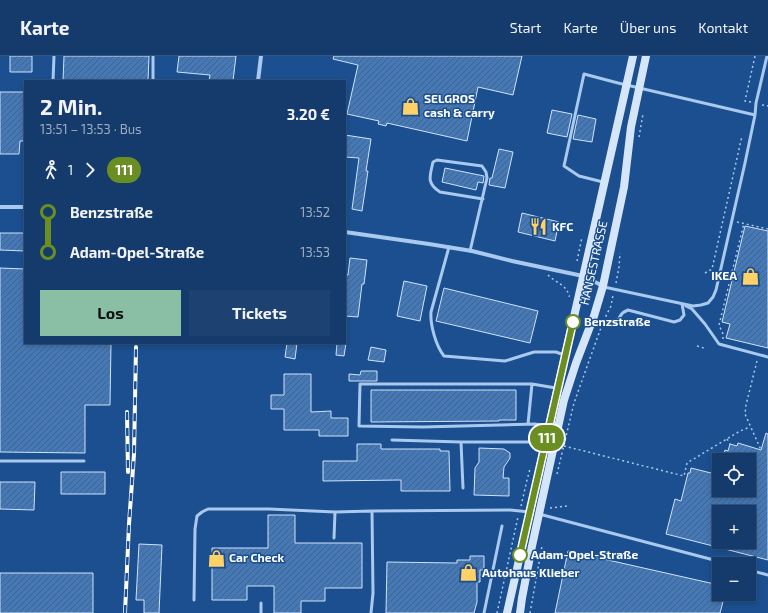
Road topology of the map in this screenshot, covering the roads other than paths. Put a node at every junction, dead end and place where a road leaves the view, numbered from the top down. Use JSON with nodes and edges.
{"nodes":[{"id":1,"x":54,"y":56,"type":"edge"},
{"id":2,"x":153,"y":56,"type":"edge"},
{"id":3,"x":261,"y":56,"type":"edge"},
{"id":4,"x":633,"y":56,"type":"edge"},
{"id":5,"x":646,"y":56,"type":"edge"},
{"id":6,"x":767,"y":56,"type":"edge"},
{"id":7,"x":53,"y":80,"type":"edge"},
{"id":8,"x":153,"y":80,"type":"edge"},
{"id":9,"x":258,"y":80,"type":"edge"},
{"id":10,"x":626,"y":85,"type":"junction"},
{"id":11,"x":638,"y":87,"type":"junction"},
{"id":12,"x":755,"y":115,"type":"junction"},
{"id":13,"x":604,"y":183,"type":"junction"},
{"id":14,"x":483,"y":199,"type":"junction"},
{"id":15,"x":0,"y":207,"type":"edge"},
{"id":16,"x":24,"y":207,"type":"edge"},
{"id":17,"x":346,"y":232,"type":"edge"},
{"id":18,"x":448,"y":247,"type":"junction"},
{"id":19,"x":470,"y":251,"type":"junction"},
{"id":20,"x":583,"y":276,"type":"junction"},
{"id":21,"x":603,"y":286,"type":"junction"},
{"id":22,"x":682,"y":304,"type":"junction"},
{"id":23,"x":617,"y":325,"type":"dead end"},
{"id":24,"x":566,"y":355,"type":"junction"},
{"id":25,"x":768,"y":357,"type":"edge"},
{"id":26,"x":532,"y":384,"type":"junction"},
{"id":27,"x":558,"y":388,"type":"junction"},
{"id":28,"x":528,"y":424,"type":"junction"},
{"id":29,"x":549,"y":427,"type":"junction"},
{"id":30,"x":392,"y":440,"type":"dead end"},
{"id":31,"x":461,"y":442,"type":"junction"},
{"id":32,"x":546,"y":442,"type":"junction"},
{"id":33,"x":0,"y":461,"type":"edge"},
{"id":34,"x":84,"y":461,"type":"dead end"},
{"id":35,"x":463,"y":488,"type":"dead end"},
{"id":36,"x":372,"y":511,"type":"junction"},
{"id":37,"x":335,"y":512,"type":"junction"},
{"id":38,"x":530,"y":512,"type":"junction"},
{"id":39,"x":539,"y":514,"type":"junction"},
{"id":40,"x":502,"y":526,"type":"dead end"},
{"id":41,"x":334,"y":538,"type":"dead end"},
{"id":42,"x":712,"y":560,"type":"edge"},
{"id":43,"x":756,"y":572,"type":"edge"},
{"id":44,"x":768,"y":575,"type":"edge"},
{"id":45,"x":194,"y":600,"type":"dead end"},
{"id":46,"x":261,"y":603,"type":"dead end"},
{"id":47,"x":261,"y":613,"type":"edge"},
{"id":48,"x":371,"y":613,"type":"edge"},
{"id":49,"x":484,"y":613,"type":"edge"},
{"id":50,"x":507,"y":613,"type":"edge"},
{"id":51,"x":520,"y":613,"type":"edge"}],
"edges":[{"from":1,"to":7,"type":"lane"},
{"from":2,"to":8,"type":"lane"},
{"from":3,"to":9,"type":"street"},
{"from":4,"to":10,"type":"main road","name":"HANSESTRASSE"},
{"from":5,"to":11,"type":"main road","name":"HANSESTRASSE"},
{"from":6,"to":12,"type":"lane"},
{"from":10,"to":11,"type":"lane"},
{"from":10,"to":13,"type":"main road","name":"HANSESTRASSE"},
{"from":10,"to":13,"type":"lane"},
{"from":11,"to":12,"type":"lane"},
{"from":11,"to":21,"type":"main road","name":"HANSESTRASSE"},
{"from":12,"to":22,"type":"lane"},
{"from":13,"to":20,"type":"main road","name":"HANSESTRASSE"},
{"from":14,"to":14,"type":"lane"},
{"from":14,"to":19,"type":"lane"},
{"from":15,"to":16,"type":"street"},
{"from":17,"to":18,"type":"street"},
{"from":18,"to":19,"type":"street"},
{"from":18,"to":24,"type":"lane"},
{"from":19,"to":20,"type":"street"},
{"from":20,"to":21,"type":"street"},
{"from":20,"to":24,"type":"main road","name":"HANSESTRASSE"},
{"from":21,"to":22,"type":"lane"},
{"from":21,"to":39,"type":"main road","name":"HANSESTRASSE"},
{"from":22,"to":23,"type":"lane"},
{"from":22,"to":25,"type":"lane"},
{"from":24,"to":27,"type":"main road","name":"HANSESTRASSE"},
{"from":26,"to":27,"type":"lane"},
{"from":26,"to":28,"type":"lane"},
{"from":26,"to":28,"type":"lane"},
{"from":27,"to":29,"type":"main road","name":"HANSESTRASSE"},
{"from":28,"to":29,"type":"lane"},
{"from":29,"to":32,"type":"main road","name":"HANSESTRASSE"},
{"from":30,"to":31,"type":"lane"},
{"from":31,"to":32,"type":"lane"},
{"from":31,"to":35,"type":"lane"},
{"from":32,"to":38,"type":"main road","name":"HANSESTRASSE"},
{"from":33,"to":34,"type":"lane"},
{"from":36,"to":37,"type":"lane"},
{"from":36,"to":38,"type":"lane"},
{"from":36,"to":48,"type":"lane"},
{"from":37,"to":41,"type":"lane"},
{"from":37,"to":45,"type":"lane"},
{"from":38,"to":39,"type":"lane"},
{"from":38,"to":50,"type":"main road","name":"HANSESTRASSE"},
{"from":39,"to":42,"type":"lane"},
{"from":39,"to":51,"type":"main road","name":"HANSESTRASSE"},
{"from":40,"to":49,"type":"lane"},
{"from":43,"to":44,"type":"lane"},
{"from":46,"to":47,"type":"lane"}]}
